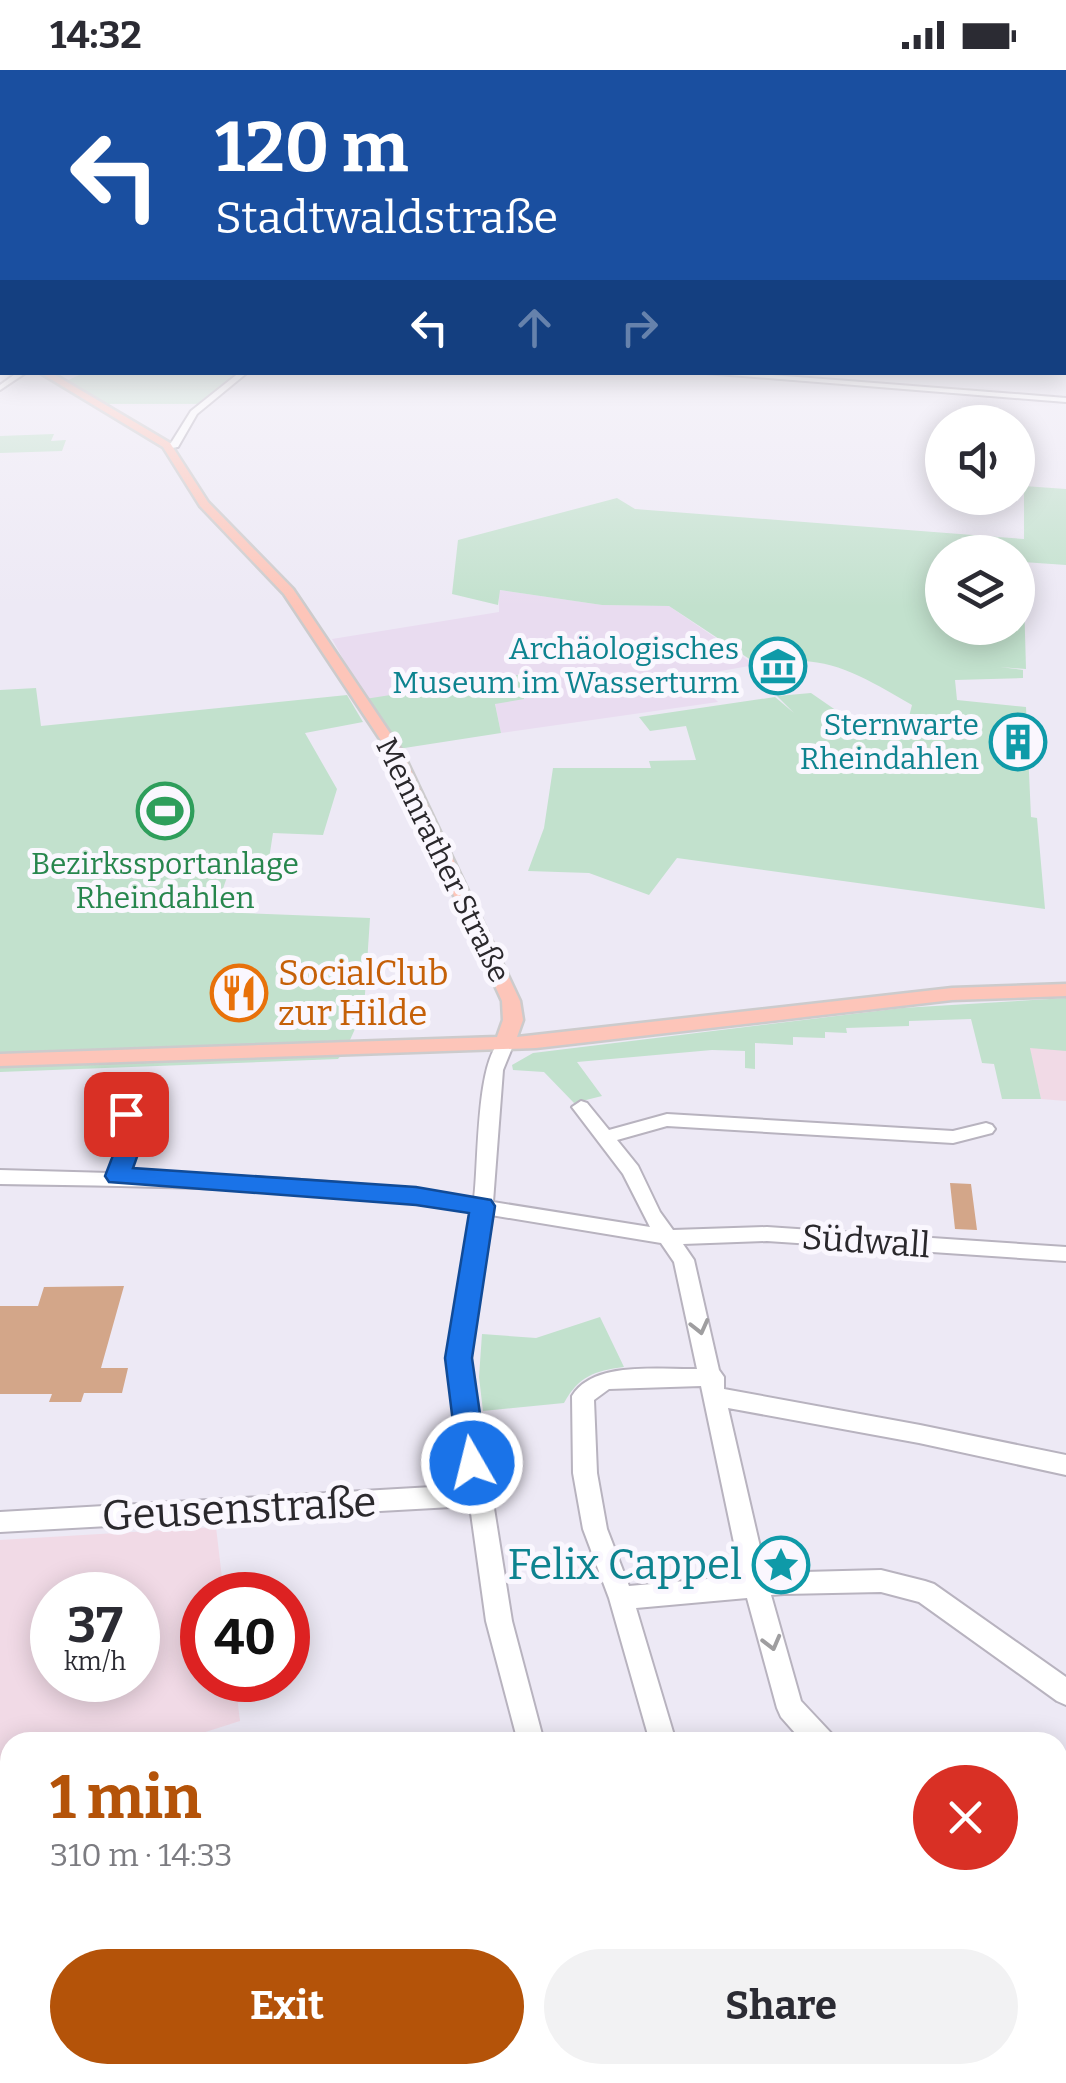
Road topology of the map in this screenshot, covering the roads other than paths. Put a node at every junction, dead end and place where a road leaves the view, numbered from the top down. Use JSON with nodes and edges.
{"nodes":[{"id":1,"x":123,"y":420,"type":"edge"},
{"id":2,"x":187,"y":420,"type":"edge"},
{"id":3,"x":168,"y":447,"type":"junction"},
{"id":4,"x":1066,"y":990,"type":"edge"},
{"id":5,"x":505,"y":1044,"type":"junction"},
{"id":6,"x":0,"y":1060,"type":"edge"},
{"id":7,"x":581,"y":1107,"type":"dead end"},
{"id":8,"x":135,"y":1129,"type":"dead end"},
{"id":9,"x":986,"y":1130,"type":"dead end"},
{"id":10,"x":606,"y":1137,"type":"junction"},
{"id":11,"x":0,"y":1176,"type":"edge"},
{"id":12,"x":118,"y":1176,"type":"junction"},
{"id":13,"x":482,"y":1206,"type":"junction"},
{"id":14,"x":667,"y":1237,"type":"junction"},
{"id":15,"x":1066,"y":1254,"type":"edge"},
{"id":16,"x":715,"y":1387,"type":"junction"},
{"id":17,"x":1066,"y":1465,"type":"edge"},
{"id":18,"x":477,"y":1495,"type":"junction"},
{"id":19,"x":0,"y":1522,"type":"edge"},
{"id":20,"x":756,"y":1586,"type":"junction"},
{"id":21,"x":621,"y":1598,"type":"junction"},
{"id":22,"x":1066,"y":1692,"type":"edge"},
{"id":23,"x":528,"y":1732,"type":"edge"},
{"id":24,"x":661,"y":1732,"type":"edge"},
{"id":25,"x":812,"y":1732,"type":"edge"}],
"edges":[{"from":1,"to":3,"type":"main road"},
{"from":2,"to":3,"type":"street"},
{"from":3,"to":5,"type":"main road","name":"Mennrather Straße"},
{"from":4,"to":5,"type":"main road"},
{"from":5,"to":6,"type":"main road"},
{"from":5,"to":13,"type":"street"},
{"from":7,"to":10,"type":"street"},
{"from":8,"to":12,"type":"street"},
{"from":9,"to":10,"type":"street"},
{"from":10,"to":14,"type":"street"},
{"from":11,"to":12,"type":"street","name":"Südwall"},
{"from":12,"to":13,"type":"street","name":"Südwall"},
{"from":13,"to":14,"type":"street","name":"Südwall"},
{"from":13,"to":18,"type":"street"},
{"from":14,"to":15,"type":"street","name":"Südwall"},
{"from":14,"to":16,"type":"street","one_way":true},
{"from":16,"to":17,"type":"street"},
{"from":16,"to":20,"type":"street"},
{"from":16,"to":21,"type":"street"},
{"from":18,"to":19,"type":"street","name":"Geusenstraße"},
{"from":18,"to":23,"type":"street"},
{"from":20,"to":21,"type":"street"},
{"from":20,"to":22,"type":"street"},
{"from":20,"to":25,"type":"street","one_way":true},
{"from":21,"to":24,"type":"street"}]}
